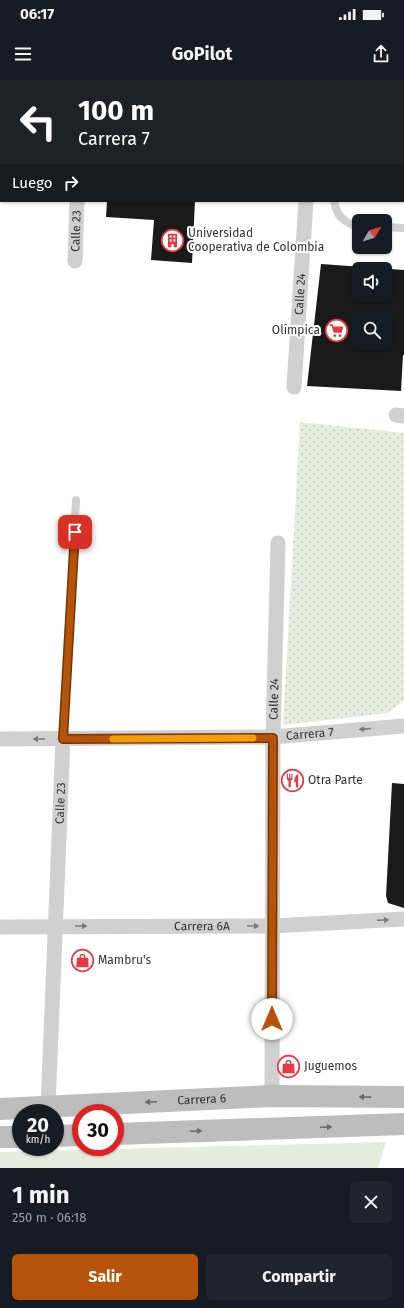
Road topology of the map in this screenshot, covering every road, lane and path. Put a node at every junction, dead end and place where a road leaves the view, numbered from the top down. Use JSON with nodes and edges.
{"nodes":[{"id":1,"x":77,"y":202,"type":"edge"},
{"id":2,"x":306,"y":202,"type":"edge"},
{"id":3,"x":334,"y":202,"type":"edge"},
{"id":4,"x":352,"y":224,"type":"edge"},
{"id":5,"x":392,"y":227,"type":"edge"},
{"id":6,"x":404,"y":228,"type":"edge"},
{"id":7,"x":75,"y":261,"type":"dead end"},
{"id":8,"x":294,"y":387,"type":"dead end"},
{"id":9,"x":76,"y":500,"type":"dead end"},
{"id":10,"x":278,"y":543,"type":"dead end"},
{"id":11,"x":404,"y":726,"type":"edge"},
{"id":12,"x":273,"y":738,"type":"junction"},
{"id":13,"x":63,"y":739,"type":"junction"},
{"id":14,"x":0,"y":740,"type":"edge"},
{"id":15,"x":404,"y":919,"type":"edge"},
{"id":16,"x":56,"y":926,"type":"junction"},
{"id":17,"x":272,"y":926,"type":"junction"},
{"id":18,"x":0,"y":927,"type":"edge"},
{"id":19,"x":272,"y":1096,"type":"junction"},
{"id":20,"x":404,"y":1097,"type":"edge"},
{"id":21,"x":48,"y":1104,"type":"edge"},
{"id":22,"x":64,"y":1106,"type":"edge"},
{"id":23,"x":12,"y":1108,"type":"edge"},
{"id":24,"x":0,"y":1109,"type":"edge"},
{"id":25,"x":404,"y":1124,"type":"edge"},
{"id":26,"x":124,"y":1134,"type":"edge"},
{"id":27,"x":0,"y":1137,"type":"edge"},
{"id":28,"x":12,"y":1137,"type":"edge"}],
"edges":[{"from":1,"to":7,"type":"street","name":"Calle 23"},
{"from":2,"to":8,"type":"street","name":"Calle 24"},
{"from":3,"to":4,"type":"lane"},
{"from":5,"to":6,"type":"lane"},
{"from":9,"to":13,"type":"lane","name":"Calle 23"},
{"from":10,"to":12,"type":"street","name":"Calle 24"},
{"from":11,"to":12,"type":"street","name":"Carrera 7","one_way":true},
{"from":12,"to":13,"type":"street","name":"Carrera 7"},
{"from":12,"to":17,"type":"street","name":"Calle 24"},
{"from":13,"to":14,"type":"street","name":"Carrera 7","one_way":true},
{"from":13,"to":16,"type":"street","name":"Calle 23"},
{"from":17,"to":15,"type":"street","name":"Carrera 6A","one_way":true},
{"from":16,"to":17,"type":"street","name":"Carrera 6A","one_way":true},
{"from":16,"to":18,"type":"street","name":"Carrera 6A"},
{"from":16,"to":21,"type":"street","name":"Calle 23"},
{"from":17,"to":19,"type":"street","name":"Calle 24"},
{"from":20,"to":19,"type":"main road","name":"Carrera 6","one_way":true},
{"from":19,"to":22,"type":"main road","name":"Carrera 6","one_way":true},
{"from":23,"to":24,"type":"main road","name":"Carrera 6"},
{"from":26,"to":25,"type":"main road","one_way":true},
{"from":27,"to":28,"type":"main road"}]}
